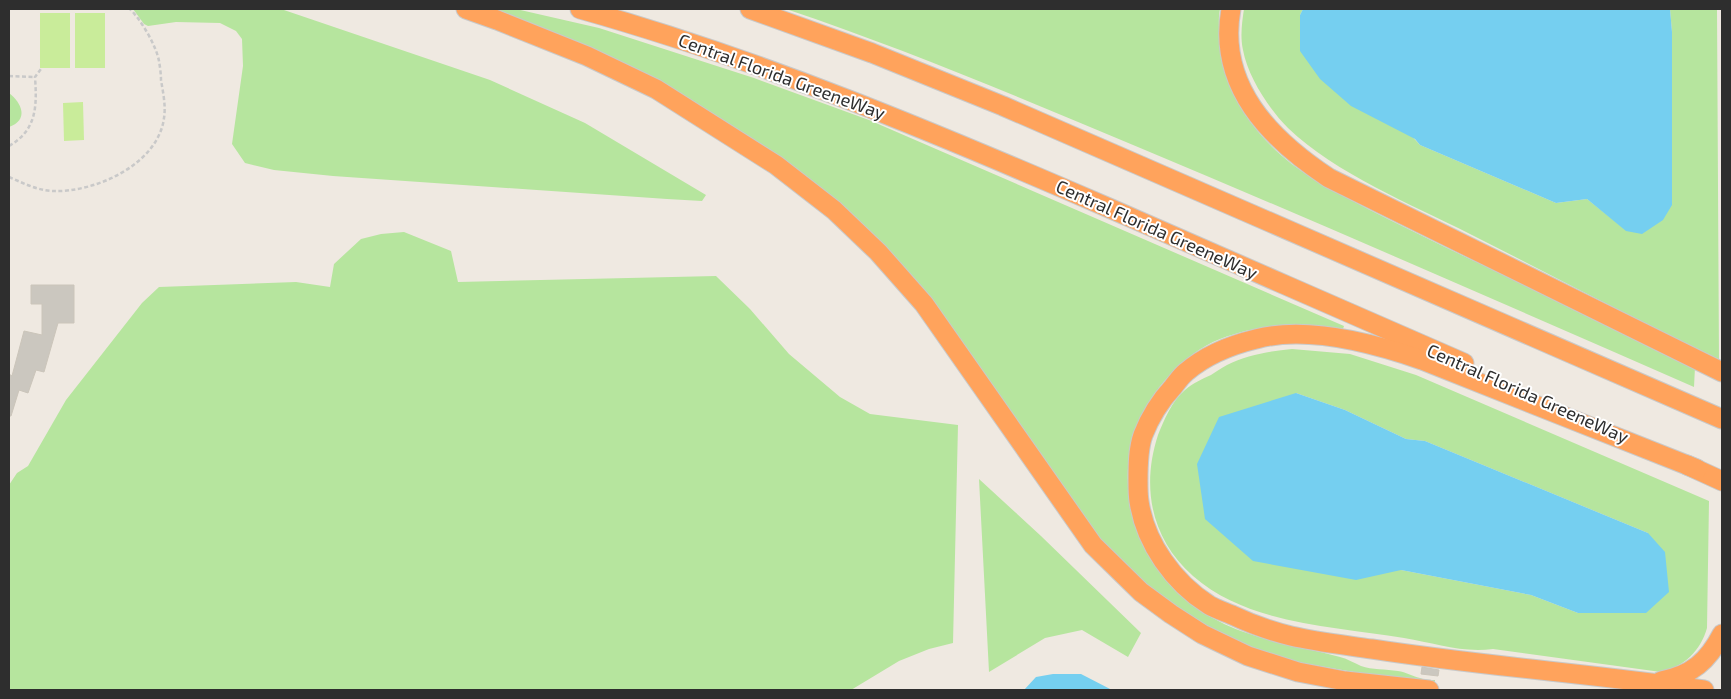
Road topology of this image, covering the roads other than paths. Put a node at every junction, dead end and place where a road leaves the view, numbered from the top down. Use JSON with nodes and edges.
{"nodes":[{"id":1,"x":466,"y":9,"type":"edge"},
{"id":2,"x":580,"y":9,"type":"edge"},
{"id":3,"x":750,"y":9,"type":"edge"},
{"id":4,"x":1232,"y":9,"type":"edge"},
{"id":5,"x":1722,"y":372,"type":"edge"},
{"id":6,"x":1722,"y":419,"type":"edge"},
{"id":7,"x":1697,"y":469,"type":"junction"},
{"id":8,"x":1722,"y":481,"type":"edge"},
{"id":9,"x":1722,"y":634,"type":"edge"},
{"id":10,"x":1654,"y":683,"type":"junction"},
{"id":11,"x":1429,"y":690,"type":"edge"},
{"id":12,"x":1704,"y":690,"type":"edge"}],
"edges":[{"from":1,"to":11,"type":"highway"},
{"from":2,"to":7,"type":"highway","name":"Central Florida GreeneWay"},
{"from":3,"to":6,"type":"highway"},
{"from":4,"to":5,"type":"highway"},
{"from":7,"to":8,"type":"highway","name":"Central Florida GreeneWay"},
{"from":7,"to":10,"type":"highway"},
{"from":9,"to":10,"type":"highway"},
{"from":10,"to":12,"type":"highway"}]}
